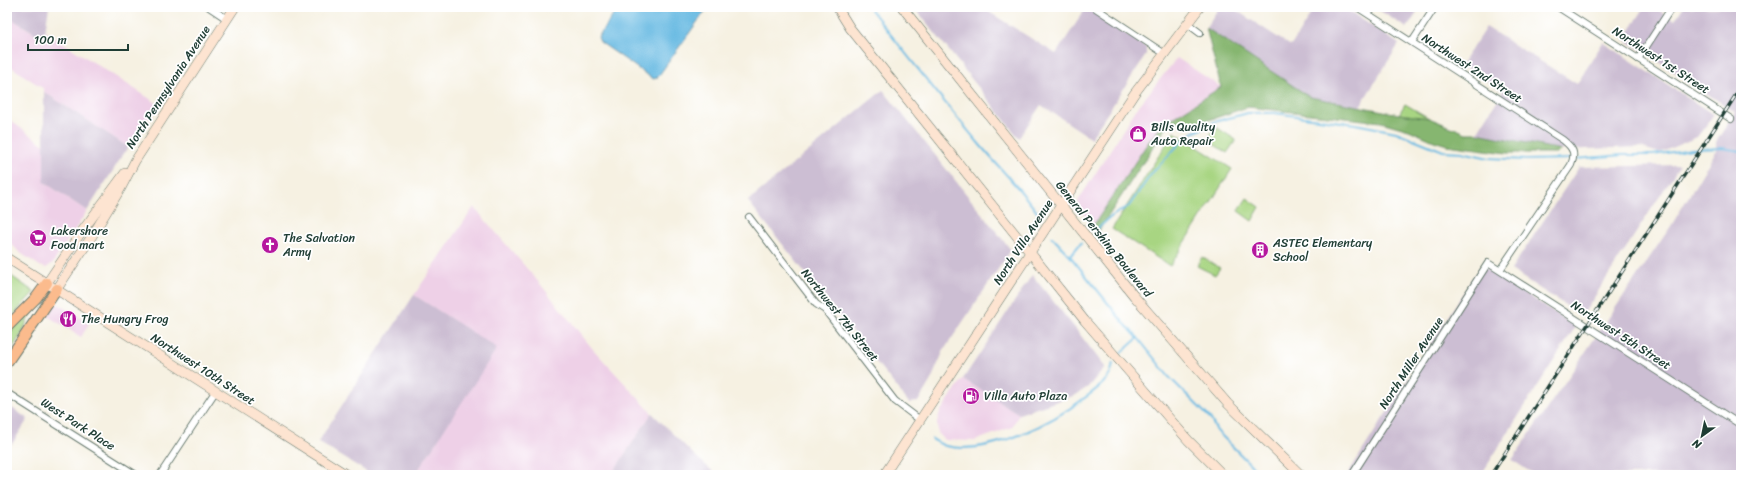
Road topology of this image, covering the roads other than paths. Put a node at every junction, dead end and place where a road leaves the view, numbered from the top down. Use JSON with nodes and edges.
{"nodes":[{"id":1,"x":209,"y":7,"type":"edge"},
{"id":2,"x":235,"y":7,"type":"edge"},
{"id":3,"x":836,"y":7,"type":"edge"},
{"id":4,"x":902,"y":7,"type":"edge"},
{"id":5,"x":1094,"y":7,"type":"edge"},
{"id":6,"x":1357,"y":7,"type":"edge"},
{"id":7,"x":1435,"y":7,"type":"edge"},
{"id":8,"x":1558,"y":7,"type":"edge"},
{"id":9,"x":1672,"y":7,"type":"edge"},
{"id":10,"x":1198,"y":8,"type":"edge"},
{"id":11,"x":227,"y":19,"type":"junction"},
{"id":12,"x":1188,"y":24,"type":"junction"},
{"id":13,"x":1200,"y":33,"type":"dead end"},
{"id":14,"x":1412,"y":42,"type":"junction"},
{"id":15,"x":1165,"y":54,"type":"junction"},
{"id":16,"x":1638,"y":59,"type":"junction"},
{"id":17,"x":1731,"y":119,"type":"dead end"},
{"id":18,"x":135,"y":160,"type":"junction"},
{"id":19,"x":1061,"y":205,"type":"junction"},
{"id":20,"x":749,"y":217,"type":"dead end"},
{"id":21,"x":1030,"y":252,"type":"junction"},
{"id":22,"x":7,"y":258,"type":"edge"},
{"id":23,"x":1488,"y":262,"type":"joint"},
{"id":24,"x":1500,"y":270,"type":"junction"},
{"id":25,"x":47,"y":283,"type":"junction"},
{"id":26,"x":57,"y":289,"type":"junction"},
{"id":27,"x":7,"y":327,"type":"edge"},
{"id":28,"x":7,"y":362,"type":"edge"},
{"id":29,"x":7,"y":392,"type":"edge"},
{"id":30,"x":215,"y":392,"type":"junction"},
{"id":31,"x":920,"y":420,"type":"junction"},
{"id":32,"x":1741,"y":425,"type":"edge"},
{"id":33,"x":136,"y":475,"type":"edge"},
{"id":34,"x":160,"y":475,"type":"edge"},
{"id":35,"x":347,"y":475,"type":"edge"},
{"id":36,"x":884,"y":475,"type":"edge"},
{"id":37,"x":1223,"y":475,"type":"edge"},
{"id":38,"x":1301,"y":475,"type":"edge"},
{"id":39,"x":1352,"y":475,"type":"edge"}],
"edges":[{"from":1,"to":11,"type":"street"},
{"from":2,"to":11,"type":"main road","name":"North Pennsylvania Avenue"},
{"from":3,"to":21,"type":"main road"},
{"from":4,"to":19,"type":"main road","name":"General Pershing Boulevard"},
{"from":5,"to":15,"type":"street"},
{"from":6,"to":14,"type":"street","name":"Northwest 2nd Street"},
{"from":7,"to":14,"type":"street"},
{"from":8,"to":16,"type":"street","name":"Northwest 1st Street"},
{"from":9,"to":16,"type":"street"},
{"from":10,"to":12,"type":"main road","name":"North Villa Avenue"},
{"from":11,"to":18,"type":"main road","name":"North Pennsylvania Avenue"},
{"from":12,"to":13,"type":"street"},
{"from":12,"to":15,"type":"main road","name":"North Villa Avenue"},
{"from":14,"to":24,"type":"street","name":"Northwest 2nd Street"},
{"from":15,"to":19,"type":"main road","name":"North Villa Avenue"},
{"from":16,"to":17,"type":"street","name":"Northwest 1st Street"},
{"from":18,"to":25,"type":"main road","name":"North Pennsylvania Avenue"},
{"from":18,"to":26,"type":"main road","name":"North Pennsylvania Avenue"},
{"from":19,"to":21,"type":"main road","name":"North Villa Avenue"},
{"from":19,"to":38,"type":"main road","name":"General Pershing Boulevard"},
{"from":20,"to":31,"type":"street","name":"Northwest 7th Street"},
{"from":21,"to":31,"type":"main road","name":"North Villa Avenue"},
{"from":21,"to":37,"type":"main road"},
{"from":22,"to":25,"type":"main road","name":"Northwest 10th Street"},
{"from":23,"to":24,"type":"street","name":"Northwest 5th Street"},
{"from":23,"to":39,"type":"street","name":"North Miller Avenue"},
{"from":24,"to":32,"type":"street","name":"Northwest 5th Street"},
{"from":25,"to":26,"type":"main road","name":"Northwest 10th Street"},
{"from":25,"to":27,"type":"main road","name":"North Pennsylvania Avenue"},
{"from":26,"to":28,"type":"main road","name":"North Pennsylvania Avenue"},
{"from":26,"to":30,"type":"main road","name":"Northwest 10th Street"},
{"from":29,"to":33,"type":"street","name":"West Park Place"},
{"from":30,"to":34,"type":"street"},
{"from":30,"to":35,"type":"main road","name":"Northwest 10th Street"},
{"from":31,"to":36,"type":"main road","name":"North Villa Avenue"}]}
